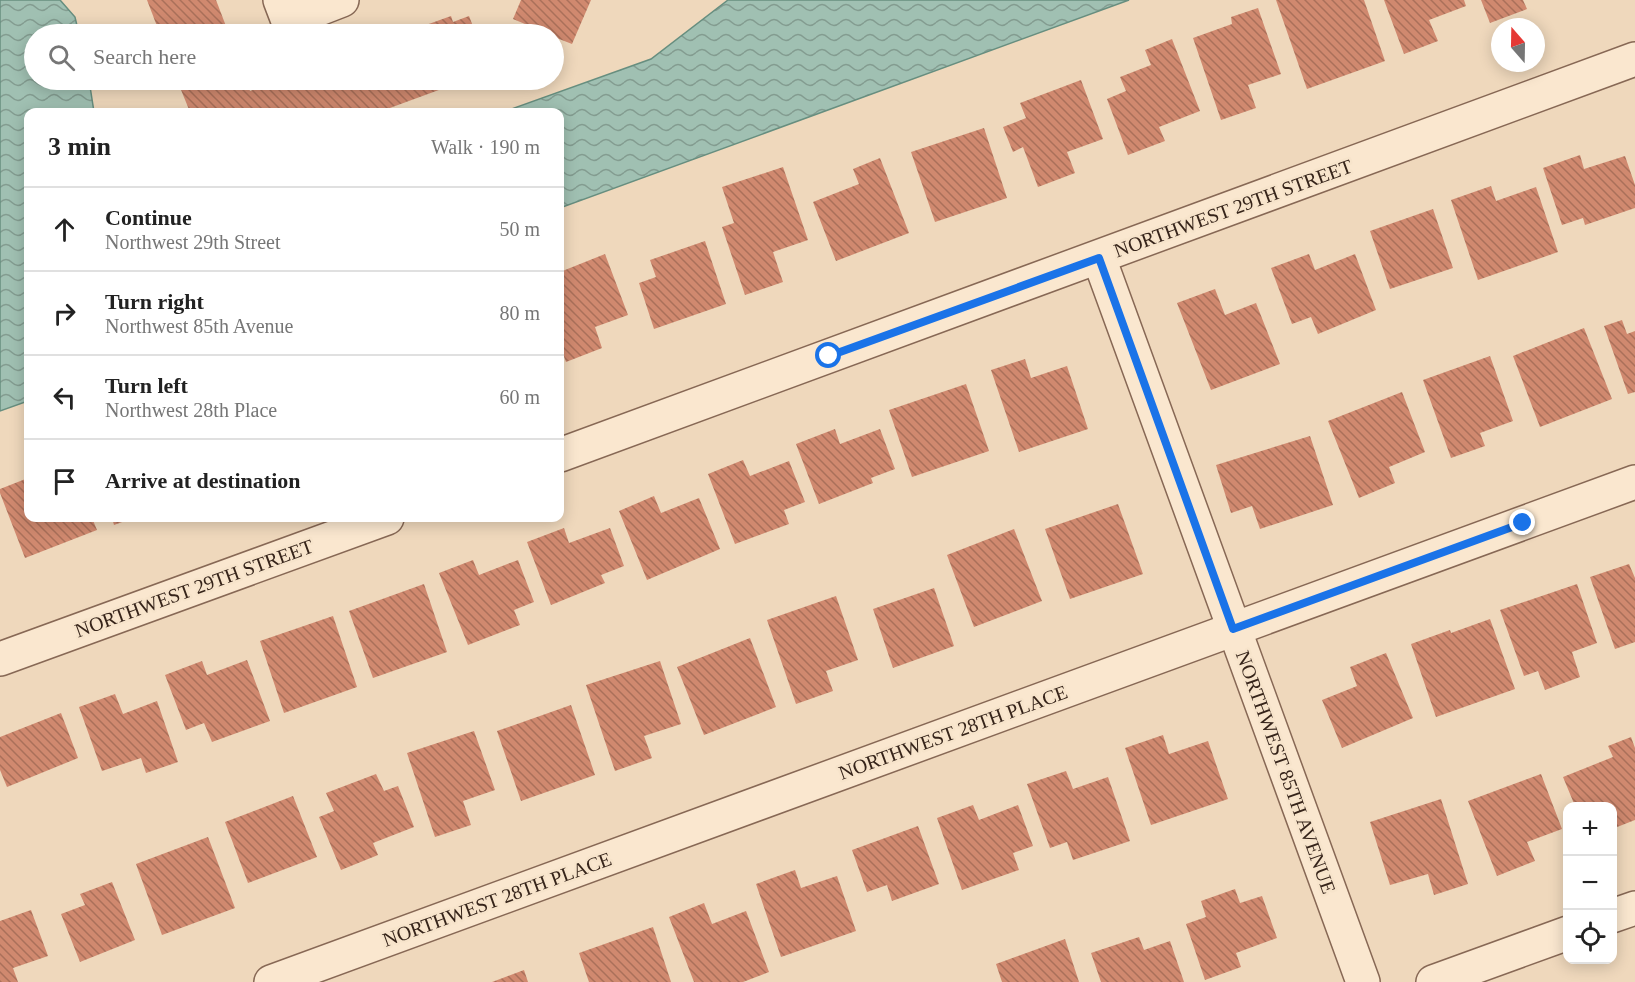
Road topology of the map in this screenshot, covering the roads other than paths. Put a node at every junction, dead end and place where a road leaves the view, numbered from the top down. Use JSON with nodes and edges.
{"nodes":[{"id":1,"x":280,"y":0,"type":"edge"},
{"id":2,"x":342,"y":0,"type":"edge"},
{"id":3,"x":1635,"y":59,"type":"edge"},
{"id":4,"x":1099,"y":258,"type":"junction"},
{"id":5,"x":564,"y":454,"type":"edge"},
{"id":6,"x":1635,"y":482,"type":"edge"},
{"id":7,"x":376,"y":522,"type":"edge"},
{"id":8,"x":1233,"y":629,"type":"junction"},
{"id":9,"x":0,"y":659,"type":"edge"},
{"id":10,"x":1635,"y":908,"type":"edge"},
{"id":11,"x":1617,"y":914,"type":"edge"},
{"id":12,"x":1563,"y":935,"type":"edge"},
{"id":13,"x":271,"y":982,"type":"edge"},
{"id":14,"x":1363,"y":982,"type":"edge"},
{"id":15,"x":1433,"y":982,"type":"edge"}],
"edges":[{"from":1,"to":2,"type":"street"},
{"from":3,"to":4,"type":"street","name":"NORTHWEST 29TH STREET"},
{"from":4,"to":5,"type":"street","name":"NORTHWEST 29TH STREET"},
{"from":4,"to":8,"type":"street","name":"NORTHWEST 85TH AVENUE"},
{"from":6,"to":8,"type":"street","name":"NORTHWEST 28TH PLACE"},
{"from":7,"to":9,"type":"street","name":"NORTHWEST 29TH STREET"},
{"from":8,"to":13,"type":"street","name":"NORTHWEST 28TH PLACE"},
{"from":8,"to":14,"type":"street","name":"NORTHWEST 85TH AVENUE"},
{"from":10,"to":11,"type":"street"},
{"from":12,"to":15,"type":"street"}]}
